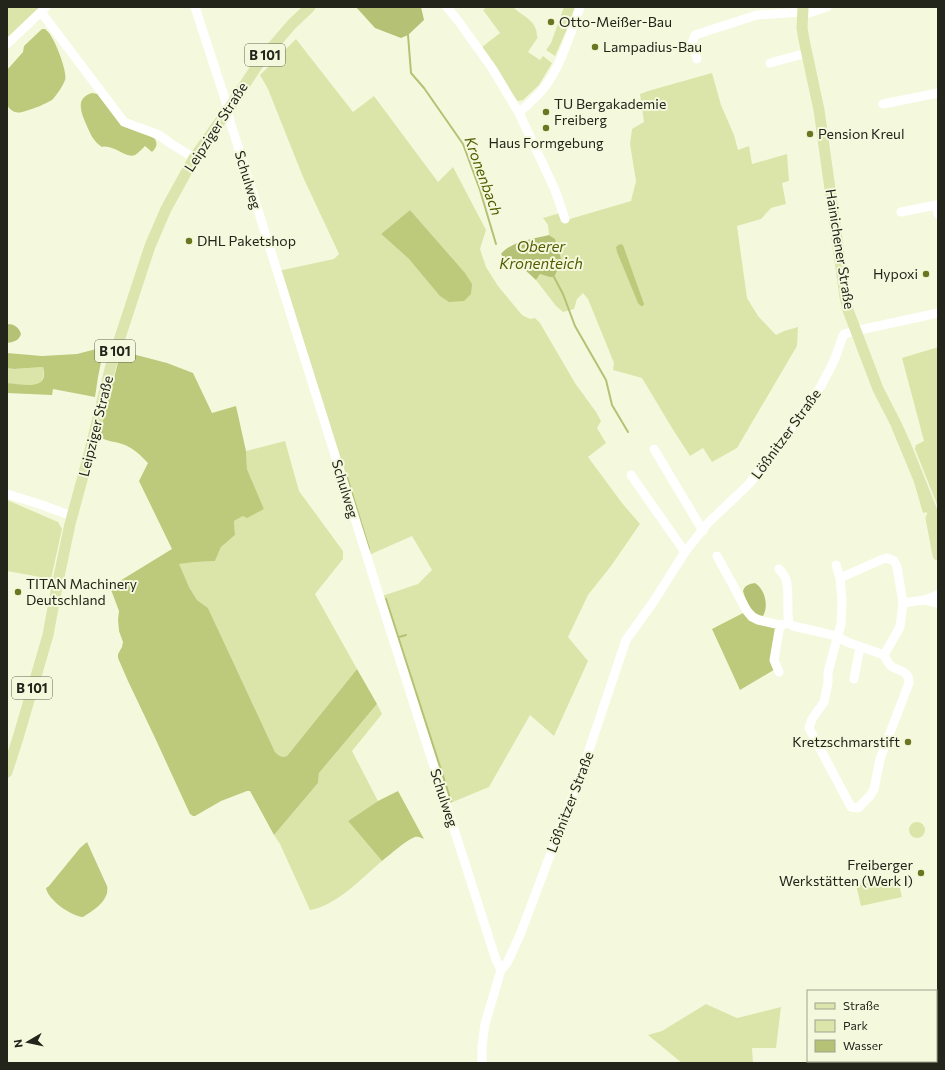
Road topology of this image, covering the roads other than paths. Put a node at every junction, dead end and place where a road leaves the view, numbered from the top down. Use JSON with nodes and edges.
{"nodes":[{"id":1,"x":195,"y":7,"type":"edge"},
{"id":2,"x":310,"y":7,"type":"edge"},
{"id":3,"x":447,"y":7,"type":"edge"},
{"id":4,"x":580,"y":7,"type":"edge"},
{"id":5,"x":827,"y":7,"type":"edge"},
{"id":6,"x":44,"y":10,"type":"edge"},
{"id":7,"x":802,"y":11,"type":"edge"},
{"id":8,"x":8,"y":41,"type":"edge"},
{"id":9,"x":807,"y":52,"type":"junction"},
{"id":10,"x":697,"y":59,"type":"dead end"},
{"id":11,"x":770,"y":63,"type":"dead end"},
{"id":12,"x":938,"y":93,"type":"edge"},
{"id":13,"x":883,"y":104,"type":"dead end"},
{"id":14,"x":228,"y":110,"type":"junction"},
{"id":15,"x":519,"y":113,"type":"junction"},
{"id":16,"x":194,"y":158,"type":"junction"},
{"id":17,"x":901,"y":212,"type":"dead end"},
{"id":18,"x":938,"y":214,"type":"edge"},
{"id":19,"x":565,"y":219,"type":"dead end"},
{"id":20,"x":938,"y":313,"type":"edge"},
{"id":21,"x":855,"y":330,"type":"junction"},
{"id":22,"x":654,"y":449,"type":"dead end"},
{"id":23,"x":631,"y":475,"type":"dead end"},
{"id":24,"x":7,"y":494,"type":"edge"},
{"id":25,"x":928,"y":501,"type":"junction"},
{"id":26,"x":72,"y":516,"type":"junction"},
{"id":27,"x":938,"y":526,"type":"edge"},
{"id":28,"x":703,"y":530,"type":"junction"},
{"id":29,"x":685,"y":552,"type":"junction"},
{"id":30,"x":938,"y":555,"type":"edge"},
{"id":31,"x":717,"y":556,"type":"dead end"},
{"id":32,"x":836,"y":565,"type":"dead end"},
{"id":33,"x":779,"y":569,"type":"dead end"},
{"id":34,"x":840,"y":578,"type":"junction"},
{"id":35,"x":938,"y":595,"type":"edge"},
{"id":36,"x":924,"y":600,"type":"junction"},
{"id":37,"x":903,"y":603,"type":"junction"},
{"id":38,"x":938,"y":603,"type":"edge"},
{"id":39,"x":784,"y":624,"type":"junction"},
{"id":40,"x":838,"y":637,"type":"junction"},
{"id":41,"x":860,"y":647,"type":"junction"},
{"id":42,"x":884,"y":655,"type":"junction"},
{"id":43,"x":779,"y":672,"type":"dead end"},
{"id":44,"x":854,"y":679,"type":"dead end"},
{"id":45,"x":7,"y":772,"type":"edge"},
{"id":46,"x":501,"y":970,"type":"junction"},
{"id":47,"x":482,"y":1063,"type":"edge"}],
"edges":[{"from":1,"to":14,"type":"street","name":"Schulweg"},
{"from":2,"to":14,"type":"main road","name":"Leipziger Straße","number":"B 101"},
{"from":3,"to":15,"type":"street"},
{"from":4,"to":15,"type":"street"},
{"from":5,"to":7,"type":"street"},
{"from":6,"to":8,"type":"street"},
{"from":6,"to":16,"type":"street"},
{"from":7,"to":9,"type":"main road","name":"Hainichener Straße"},
{"from":7,"to":10,"type":"street"},
{"from":9,"to":11,"type":"street"},
{"from":9,"to":21,"type":"main road","name":"Hainichener Straße"},
{"from":12,"to":13,"type":"street"},
{"from":14,"to":16,"type":"main road","name":"Leipziger Straße","number":"B 101"},
{"from":14,"to":46,"type":"street","name":"Schulweg"},
{"from":15,"to":19,"type":"street"},
{"from":16,"to":26,"type":"main road","name":"Leipziger Straße","number":"B 101"},
{"from":17,"to":18,"type":"street"},
{"from":20,"to":21,"type":"street"},
{"from":21,"to":25,"type":"main road","name":"Hainichener Straße"},
{"from":21,"to":28,"type":"street","name":"Lößnitzer Straße"},
{"from":22,"to":28,"type":"street"},
{"from":23,"to":29,"type":"street"},
{"from":24,"to":26,"type":"street"},
{"from":25,"to":27,"type":"main road","name":"Hainichener Straße"},
{"from":25,"to":30,"type":"main road","name":"Hainichener Straße"},
{"from":26,"to":45,"type":"main road","name":"Leipziger Straße","number":"B 101"},
{"from":28,"to":29,"type":"street","name":"Lößnitzer Straße"},
{"from":29,"to":46,"type":"street","name":"Lößnitzer Straße"},
{"from":31,"to":39,"type":"street"},
{"from":32,"to":34,"type":"street"},
{"from":33,"to":39,"type":"street"},
{"from":34,"to":37,"type":"street"},
{"from":34,"to":40,"type":"street"},
{"from":35,"to":36,"type":"street"},
{"from":36,"to":37,"type":"street"},
{"from":36,"to":38,"type":"street"},
{"from":37,"to":42,"type":"street"},
{"from":39,"to":40,"type":"street"},
{"from":39,"to":43,"type":"street"},
{"from":40,"to":41,"type":"street"},
{"from":40,"to":42,"type":"street"},
{"from":41,"to":42,"type":"street"},
{"from":41,"to":44,"type":"street"},
{"from":46,"to":47,"type":"street","name":"Lößnitzer Straße"}]}
